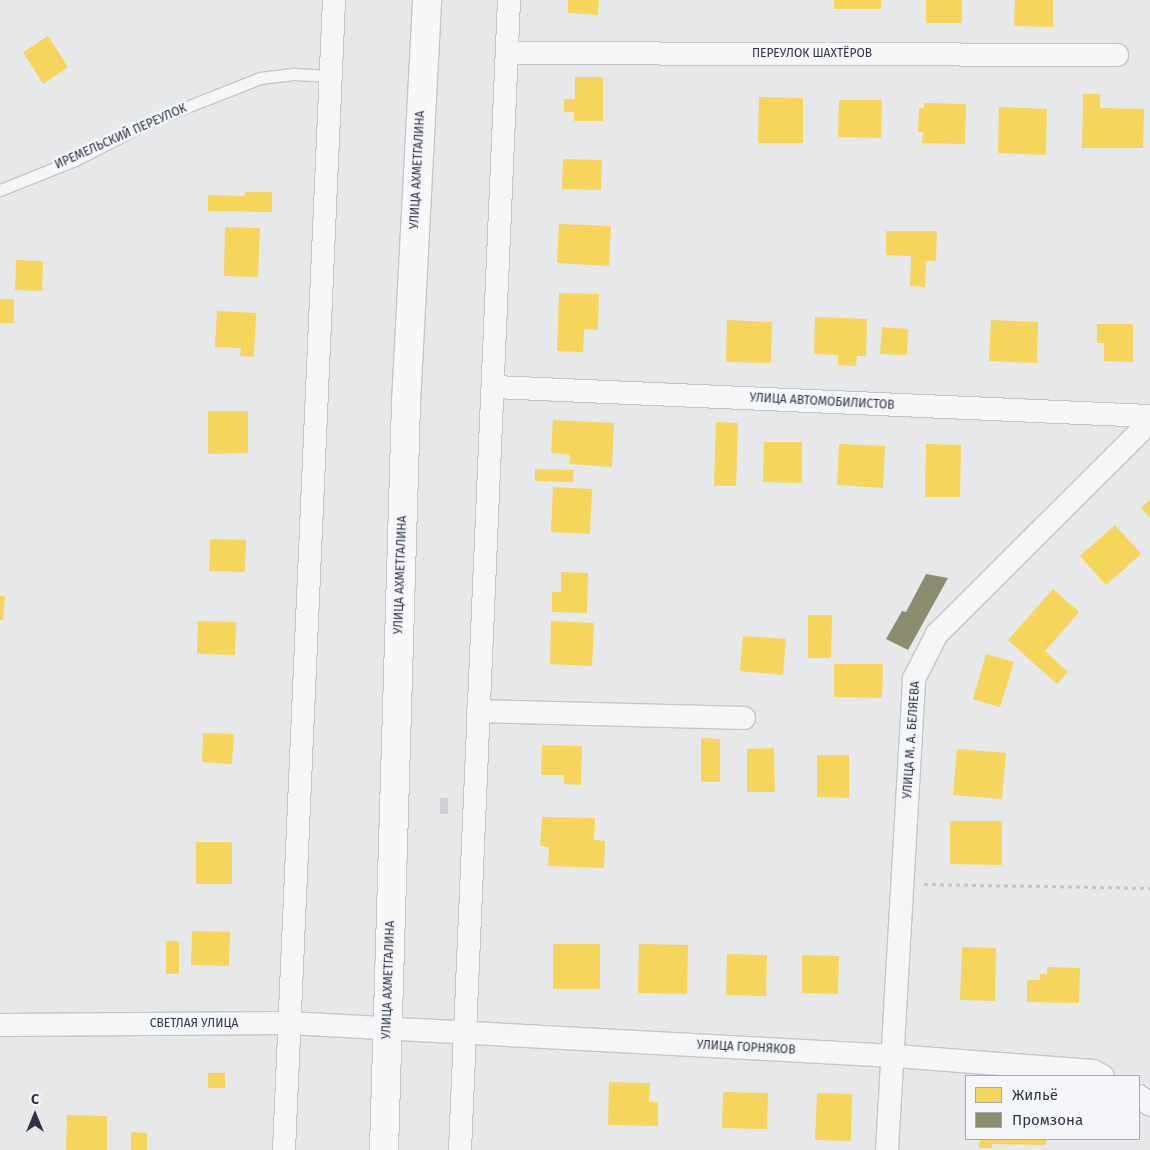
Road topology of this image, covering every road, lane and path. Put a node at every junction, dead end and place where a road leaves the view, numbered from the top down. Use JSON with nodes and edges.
{"nodes":[{"id":1,"x":334,"y":0,"type":"edge"},
{"id":2,"x":426,"y":0,"type":"edge"},
{"id":3,"x":509,"y":0,"type":"edge"},
{"id":4,"x":507,"y":53,"type":"junction"},
{"id":5,"x":1116,"y":55,"type":"dead end"},
{"id":6,"x":331,"y":76,"type":"junction"},
{"id":7,"x":0,"y":190,"type":"edge"},
{"id":8,"x":495,"y":387,"type":"junction"},
{"id":9,"x":1150,"y":416,"type":"edge"},
{"id":10,"x":1150,"y":422,"type":"edge"},
{"id":11,"x":478,"y":711,"type":"junction"},
{"id":12,"x":744,"y":718,"type":"dead end"},
{"id":13,"x":904,"y":884,"type":"junction"},
{"id":14,"x":1150,"y":888,"type":"edge"},
{"id":15,"x":289,"y":1023,"type":"junction"},
{"id":16,"x":0,"y":1025,"type":"edge"},
{"id":17,"x":387,"y":1029,"type":"junction"},
{"id":18,"x":464,"y":1032,"type":"junction"},
{"id":19,"x":895,"y":1056,"type":"junction"},
{"id":20,"x":1100,"y":1075,"type":"edge"},
{"id":21,"x":1140,"y":1097,"type":"edge"},
{"id":22,"x":1150,"y":1105,"type":"edge"},
{"id":23,"x":284,"y":1150,"type":"edge"},
{"id":24,"x":384,"y":1150,"type":"edge"},
{"id":25,"x":460,"y":1150,"type":"edge"},
{"id":26,"x":887,"y":1150,"type":"edge"}],
"edges":[{"from":1,"to":6,"type":"street"},
{"from":2,"to":17,"type":"main road","name":"УЛИЦА АХМЕТГАЛИНА"},
{"from":3,"to":4,"type":"street"},
{"from":4,"to":5,"type":"street","name":"ПЕРЕУЛОК ШАХТЁРОВ"},
{"from":4,"to":8,"type":"street"},
{"from":6,"to":7,"type":"lane","name":"ИРЕМЕЛЬСКИЙ ПЕРЕУЛОК"},
{"from":6,"to":15,"type":"street"},
{"from":8,"to":9,"type":"street","name":"УЛИЦА АВТОМОБИЛИСТОВ"},
{"from":8,"to":11,"type":"street"},
{"from":10,"to":13,"type":"street","name":"УЛИЦА М. А. БЕЛЯЕВА"},
{"from":11,"to":12,"type":"street"},
{"from":11,"to":18,"type":"street"},
{"from":13,"to":14,"type":"path"},
{"from":13,"to":19,"type":"street","name":"УЛИЦА М. А. БЕЛЯЕВА"},
{"from":15,"to":16,"type":"street","name":"СВЕТЛАЯ УЛИЦА"},
{"from":15,"to":17,"type":"street","name":"СВЕТЛАЯ УЛИЦА"},
{"from":15,"to":23,"type":"street"},
{"from":17,"to":18,"type":"street","name":"УЛИЦА ГОРНЯКОВ"},
{"from":17,"to":24,"type":"main road","name":"УЛИЦА АХМЕТГАЛИНА"},
{"from":18,"to":19,"type":"street","name":"УЛИЦА ГОРНЯКОВ"},
{"from":18,"to":25,"type":"street"},
{"from":19,"to":20,"type":"street","name":"УЛИЦА ГОРНЯКОВ"},
{"from":19,"to":26,"type":"street","name":"УЛИЦА М. А. БЕЛЯЕВА"},
{"from":21,"to":22,"type":"street"}]}
